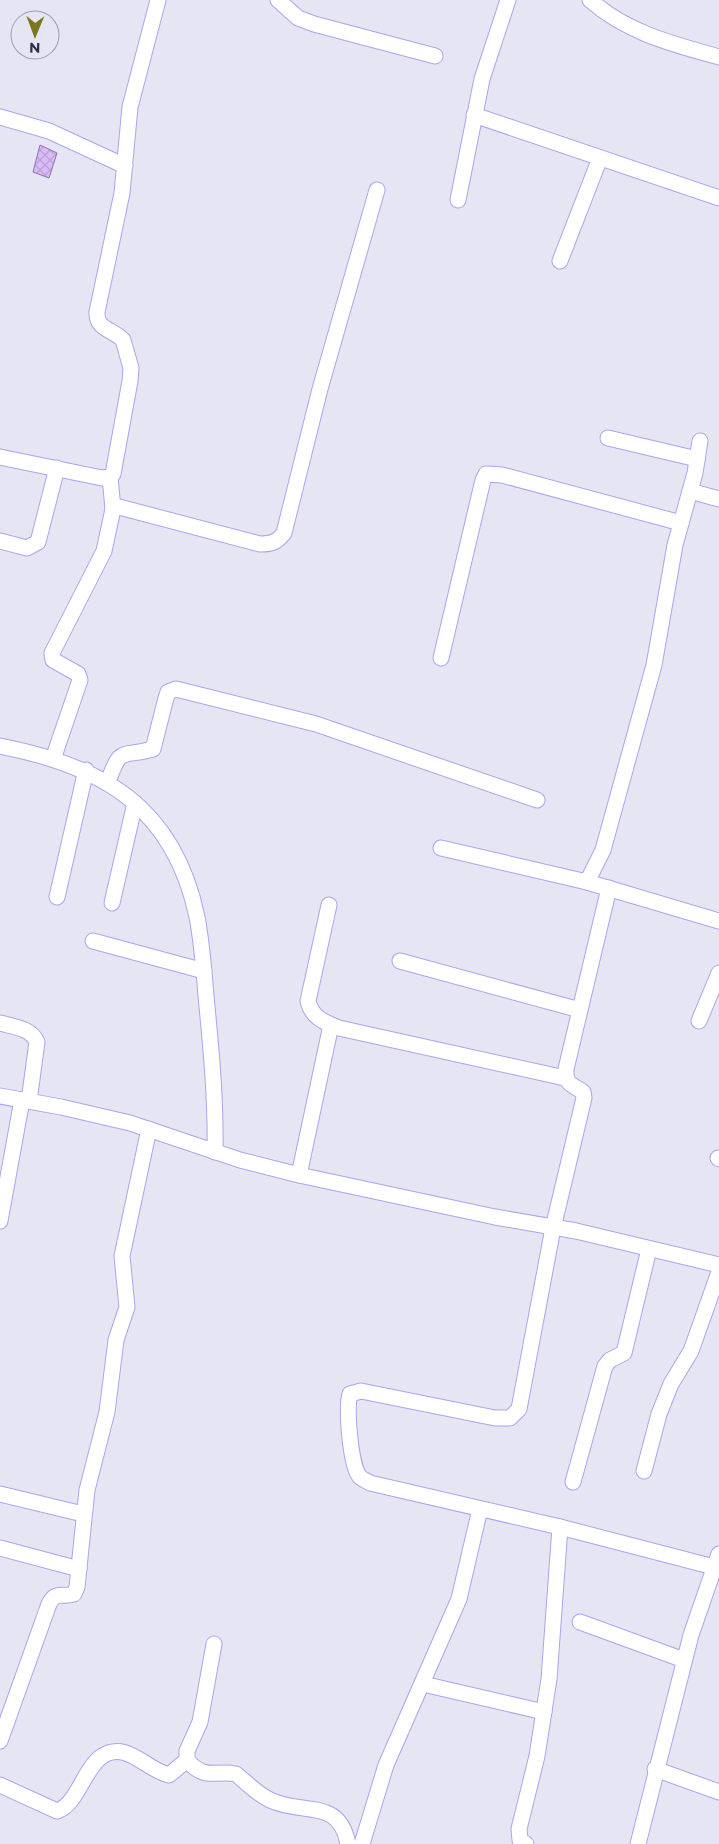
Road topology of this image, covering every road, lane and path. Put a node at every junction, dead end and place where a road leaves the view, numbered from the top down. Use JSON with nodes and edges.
{"nodes":[{"id":1,"x":158,"y":0,"type":"edge"},
{"id":2,"x":278,"y":0,"type":"edge"},
{"id":3,"x":508,"y":0,"type":"edge"},
{"id":4,"x":590,"y":0,"type":"edge"},
{"id":5,"x":435,"y":56,"type":"dead end"},
{"id":6,"x":719,"y":57,"type":"edge"},
{"id":7,"x":474,"y":115,"type":"junction"},
{"id":8,"x":0,"y":117,"type":"edge"},
{"id":9,"x":600,"y":158,"type":"junction"},
{"id":10,"x":125,"y":166,"type":"junction"},
{"id":11,"x":377,"y":190,"type":"dead end"},
{"id":12,"x":719,"y":198,"type":"edge"},
{"id":13,"x":458,"y":200,"type":"dead end"},
{"id":14,"x":560,"y":261,"type":"dead end"},
{"id":15,"x":608,"y":438,"type":"dead end"},
{"id":16,"x":700,"y":441,"type":"dead end"},
{"id":17,"x":0,"y":457,"type":"edge"},
{"id":18,"x":697,"y":460,"type":"junction"},
{"id":19,"x":57,"y":468,"type":"junction"},
{"id":20,"x":110,"y":477,"type":"junction"},
{"id":21,"x":690,"y":491,"type":"junction"},
{"id":22,"x":719,"y":499,"type":"edge"},
{"id":23,"x":112,"y":509,"type":"junction"},
{"id":24,"x":681,"y":523,"type":"junction"},
{"id":25,"x":0,"y":541,"type":"edge"},
{"id":26,"x":441,"y":658,"type":"dead end"},
{"id":27,"x":0,"y":746,"type":"edge"},
{"id":28,"x":53,"y":759,"type":"junction"},
{"id":29,"x":86,"y":770,"type":"junction"},
{"id":30,"x":108,"y":782,"type":"junction"},
{"id":31,"x":537,"y":800,"type":"dead end"},
{"id":32,"x":135,"y":803,"type":"junction"},
{"id":33,"x":442,"y":848,"type":"dead end"},
{"id":34,"x":587,"y":882,"type":"junction"},
{"id":35,"x":609,"y":888,"type":"junction"},
{"id":36,"x":57,"y":897,"type":"dead end"},
{"id":37,"x":112,"y":903,"type":"dead end"},
{"id":38,"x":329,"y":905,"type":"dead end"},
{"id":39,"x":719,"y":921,"type":"edge"},
{"id":40,"x":93,"y":941,"type":"dead end"},
{"id":41,"x":400,"y":961,"type":"dead end"},
{"id":42,"x":204,"y":971,"type":"junction"},
{"id":43,"x":719,"y":973,"type":"edge"},
{"id":44,"x":580,"y":1010,"type":"junction"},
{"id":45,"x":699,"y":1021,"type":"dead end"},
{"id":46,"x":0,"y":1023,"type":"edge"},
{"id":47,"x":331,"y":1025,"type":"junction"},
{"id":48,"x":566,"y":1078,"type":"junction"},
{"id":49,"x":0,"y":1096,"type":"edge"},
{"id":50,"x":25,"y":1100,"type":"junction"},
{"id":51,"x":149,"y":1129,"type":"junction"},
{"id":52,"x":215,"y":1152,"type":"junction"},
{"id":53,"x":299,"y":1175,"type":"junction"},
{"id":54,"x":0,"y":1221,"type":"edge"},
{"id":55,"x":553,"y":1228,"type":"junction"},
{"id":56,"x":648,"y":1249,"type":"junction"},
{"id":57,"x":719,"y":1265,"type":"edge"},
{"id":58,"x":719,"y":1272,"type":"edge"},
{"id":59,"x":644,"y":1471,"type":"dead end"},
{"id":60,"x":573,"y":1482,"type":"dead end"},
{"id":61,"x":0,"y":1494,"type":"edge"},
{"id":62,"x":480,"y":1509,"type":"junction"},
{"id":63,"x":83,"y":1514,"type":"junction"},
{"id":64,"x":560,"y":1528,"type":"junction"},
{"id":65,"x":0,"y":1548,"type":"edge"},
{"id":66,"x":79,"y":1569,"type":"junction"},
{"id":67,"x":715,"y":1572,"type":"edge"},
{"id":68,"x":580,"y":1622,"type":"dead end"},
{"id":69,"x":214,"y":1644,"type":"dead end"},
{"id":70,"x":684,"y":1660,"type":"junction"},
{"id":71,"x":423,"y":1684,"type":"junction"},
{"id":72,"x":544,"y":1712,"type":"junction"},
{"id":73,"x":3,"y":1722,"type":"edge"},
{"id":74,"x":0,"y":1741,"type":"edge"},
{"id":75,"x":187,"y":1760,"type":"junction"},
{"id":76,"x":655,"y":1769,"type":"junction"},
{"id":77,"x":0,"y":1785,"type":"edge"},
{"id":78,"x":719,"y":1792,"type":"edge"},
{"id":79,"x":348,"y":1844,"type":"edge"},
{"id":80,"x":362,"y":1844,"type":"edge"},
{"id":81,"x":526,"y":1844,"type":"edge"},
{"id":82,"x":638,"y":1844,"type":"edge"}],
"edges":[{"from":1,"to":10,"type":"street"},
{"from":2,"to":5,"type":"street"},
{"from":3,"to":7,"type":"street"},
{"from":4,"to":6,"type":"street"},
{"from":7,"to":9,"type":"street"},
{"from":7,"to":13,"type":"street"},
{"from":8,"to":10,"type":"street"},
{"from":9,"to":12,"type":"street"},
{"from":9,"to":14,"type":"street"},
{"from":10,"to":20,"type":"street"},
{"from":11,"to":23,"type":"street"},
{"from":15,"to":18,"type":"street"},
{"from":16,"to":18,"type":"street"},
{"from":17,"to":19,"type":"street"},
{"from":18,"to":21,"type":"street"},
{"from":19,"to":20,"type":"street"},
{"from":19,"to":25,"type":"street"},
{"from":20,"to":23,"type":"street"},
{"from":21,"to":22,"type":"street"},
{"from":21,"to":24,"type":"street"},
{"from":23,"to":28,"type":"street"},
{"from":24,"to":26,"type":"street"},
{"from":24,"to":34,"type":"street"},
{"from":27,"to":28,"type":"street"},
{"from":28,"to":29,"type":"street"},
{"from":29,"to":30,"type":"street"},
{"from":29,"to":36,"type":"street"},
{"from":30,"to":31,"type":"street"},
{"from":30,"to":32,"type":"street"},
{"from":32,"to":37,"type":"street"},
{"from":32,"to":42,"type":"street"},
{"from":33,"to":34,"type":"street"},
{"from":34,"to":35,"type":"street"},
{"from":35,"to":39,"type":"street"},
{"from":35,"to":44,"type":"street"},
{"from":38,"to":47,"type":"street"},
{"from":40,"to":42,"type":"street"},
{"from":41,"to":44,"type":"street"},
{"from":42,"to":52,"type":"street"},
{"from":43,"to":45,"type":"street"},
{"from":44,"to":48,"type":"street"},
{"from":46,"to":50,"type":"street"},
{"from":47,"to":48,"type":"street"},
{"from":47,"to":53,"type":"street"},
{"from":48,"to":55,"type":"street"},
{"from":49,"to":50,"type":"street"},
{"from":50,"to":51,"type":"street"},
{"from":50,"to":54,"type":"street"},
{"from":51,"to":52,"type":"street"},
{"from":51,"to":63,"type":"street"},
{"from":52,"to":53,"type":"street"},
{"from":53,"to":55,"type":"street"},
{"from":55,"to":56,"type":"street"},
{"from":55,"to":62,"type":"street"},
{"from":56,"to":57,"type":"street"},
{"from":56,"to":60,"type":"street"},
{"from":58,"to":59,"type":"street"},
{"from":61,"to":63,"type":"street"},
{"from":62,"to":64,"type":"street"},
{"from":62,"to":71,"type":"street"},
{"from":63,"to":66,"type":"street"},
{"from":64,"to":67,"type":"street"},
{"from":64,"to":72,"type":"street"},
{"from":65,"to":66,"type":"street"},
{"from":66,"to":73,"type":"street"},
{"from":67,"to":70,"type":"street"},
{"from":68,"to":70,"type":"street"},
{"from":69,"to":75,"type":"street"},
{"from":70,"to":76,"type":"street"},
{"from":71,"to":72,"type":"street"},
{"from":71,"to":80,"type":"street"},
{"from":72,"to":81,"type":"street"},
{"from":73,"to":74,"type":"street"},
{"from":75,"to":77,"type":"street"},
{"from":75,"to":79,"type":"street"},
{"from":76,"to":78,"type":"street"},
{"from":76,"to":82,"type":"street"}]}
